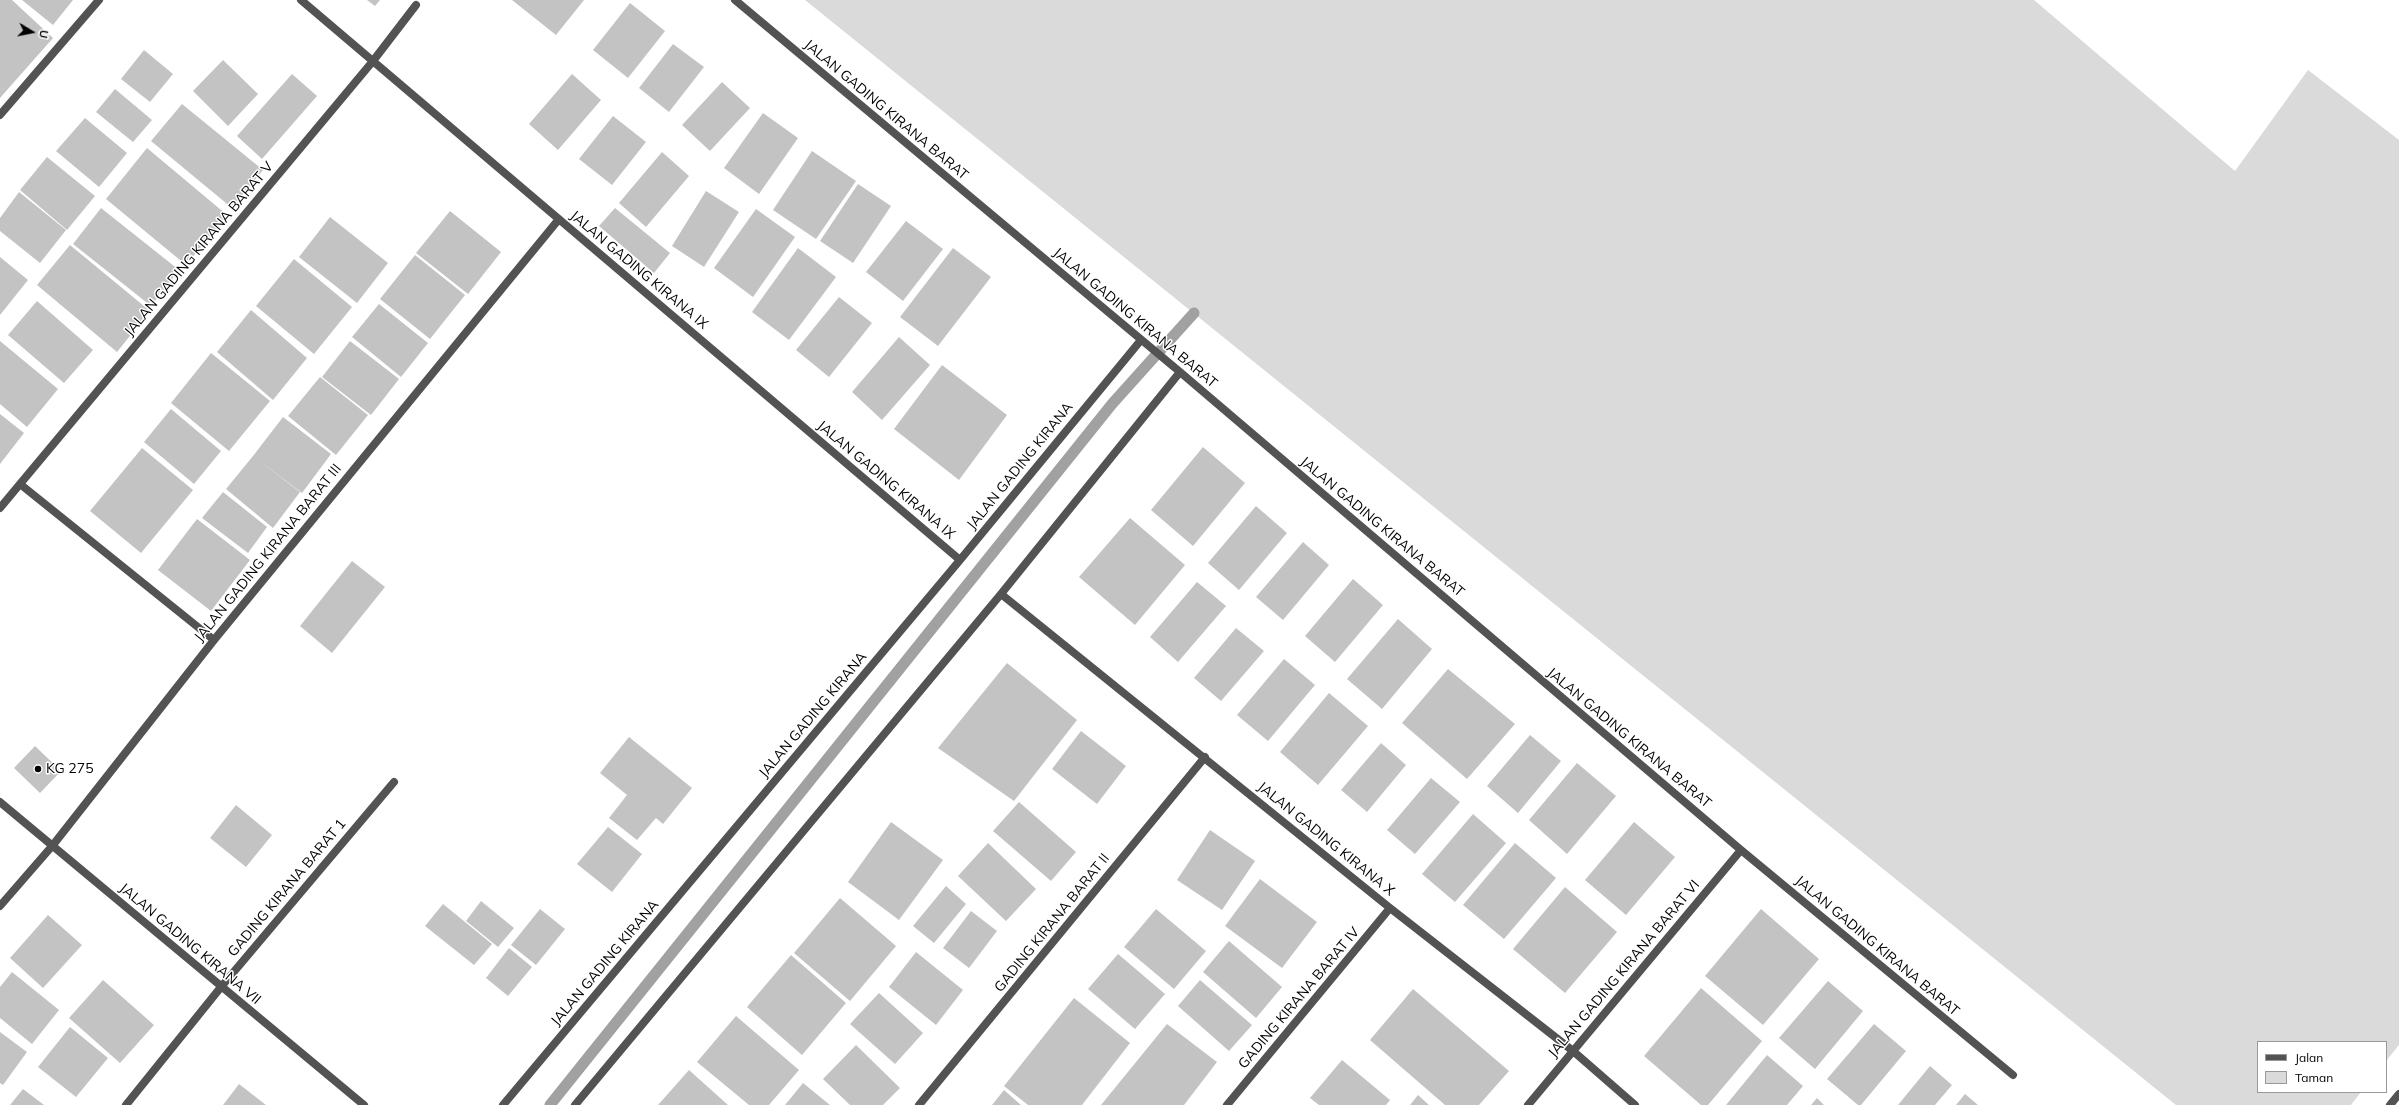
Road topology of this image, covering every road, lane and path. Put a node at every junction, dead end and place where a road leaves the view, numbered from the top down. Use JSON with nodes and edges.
{"nodes":[{"id":1,"x":99,"y":0,"type":"edge"},
{"id":2,"x":301,"y":0,"type":"edge"},
{"id":3,"x":735,"y":0,"type":"edge"},
{"id":4,"x":416,"y":5,"type":"dead end"},
{"id":5,"x":373,"y":61,"type":"junction"},
{"id":6,"x":0,"y":115,"type":"edge"},
{"id":7,"x":559,"y":219,"type":"junction"},
{"id":8,"x":1141,"y":340,"type":"junction"},
{"id":9,"x":1180,"y":372,"type":"junction"},
{"id":10,"x":20,"y":484,"type":"junction"},
{"id":11,"x":0,"y":508,"type":"edge"},
{"id":12,"x":960,"y":560,"type":"junction"},
{"id":13,"x":1001,"y":594,"type":"junction"},
{"id":14,"x":214,"y":640,"type":"junction"},
{"id":15,"x":1205,"y":757,"type":"junction"},
{"id":16,"x":394,"y":782,"type":"dead end"},
{"id":17,"x":0,"y":802,"type":"edge"},
{"id":18,"x":53,"y":845,"type":"junction"},
{"id":19,"x":1741,"y":850,"type":"junction"},
{"id":20,"x":0,"y":906,"type":"edge"},
{"id":21,"x":1390,"y":908,"type":"junction"},
{"id":22,"x":221,"y":987,"type":"junction"},
{"id":23,"x":1573,"y":1051,"type":"junction"},
{"id":24,"x":2013,"y":1075,"type":"dead end"},
{"id":25,"x":2399,"y":1094,"type":"edge"},
{"id":26,"x":126,"y":1105,"type":"edge"},
{"id":27,"x":364,"y":1105,"type":"edge"},
{"id":28,"x":503,"y":1105,"type":"edge"},
{"id":29,"x":575,"y":1105,"type":"edge"},
{"id":30,"x":919,"y":1105,"type":"edge"},
{"id":31,"x":1227,"y":1105,"type":"edge"},
{"id":32,"x":1528,"y":1105,"type":"edge"},
{"id":33,"x":1635,"y":1105,"type":"edge"},
{"id":34,"x":2390,"y":1105,"type":"edge"}],
"edges":[{"from":1,"to":6,"type":"street"},
{"from":2,"to":5,"type":"street","name":"JALAN GADING KIRANA IX"},
{"from":3,"to":8,"type":"street","name":"JALAN GADING KIRANA BARAT"},
{"from":4,"to":5,"type":"street","name":"JALAN GADING KIRANA BARAT V"},
{"from":5,"to":7,"type":"street","name":"JALAN GADING KIRANA IX"},
{"from":5,"to":10,"type":"street","name":"JALAN GADING KIRANA BARAT V"},
{"from":7,"to":12,"type":"street","name":"JALAN GADING KIRANA IX"},
{"from":7,"to":14,"type":"street","name":"JALAN GADING KIRANA BARAT III"},
{"from":8,"to":9,"type":"street","name":"JALAN GADING KIRANA BARAT"},
{"from":8,"to":12,"type":"street","name":"JALAN GADING KIRANA"},
{"from":9,"to":13,"type":"street"},
{"from":9,"to":19,"type":"street","name":"JALAN GADING KIRANA BARAT"},
{"from":10,"to":11,"type":"street","name":"JALAN GADING KIRANA BARAT V"},
{"from":10,"to":14,"type":"street"},
{"from":12,"to":28,"type":"street","name":"JALAN GADING KIRANA"},
{"from":13,"to":15,"type":"street","name":"JALAN GADING KIRANA X"},
{"from":13,"to":29,"type":"street"},
{"from":14,"to":18,"type":"street","name":"JALAN GADING KIRANA BARAT III"},
{"from":15,"to":21,"type":"street","name":"JALAN GADING KIRANA X"},
{"from":15,"to":30,"type":"street","name":"GADING KIRANA BARAT II"},
{"from":16,"to":22,"type":"street","name":"GADING KIRANA BARAT 1"},
{"from":17,"to":18,"type":"street","name":"JALAN GADING KIRANA VII"},
{"from":18,"to":20,"type":"street","name":"JALAN GADING KIRANA BARAT III"},
{"from":18,"to":22,"type":"street","name":"JALAN GADING KIRANA VII"},
{"from":19,"to":23,"type":"street","name":"JALAN GADING KIRANA BARAT VI"},
{"from":19,"to":24,"type":"street","name":"JALAN GADING KIRANA BARAT"},
{"from":21,"to":23,"type":"street","name":"JALAN GADING KIRANA X"},
{"from":21,"to":31,"type":"street","name":"GADING KIRANA BARAT IV"},
{"from":22,"to":26,"type":"street","name":"GADING KIRANA BARAT 1"},
{"from":22,"to":27,"type":"street","name":"JALAN GADING KIRANA VII"},
{"from":23,"to":32,"type":"street","name":"JALAN GADING KIRANA BARAT VI"},
{"from":23,"to":33,"type":"street","name":"JALAN GADING KIRANA X"},
{"from":25,"to":34,"type":"street"}]}
